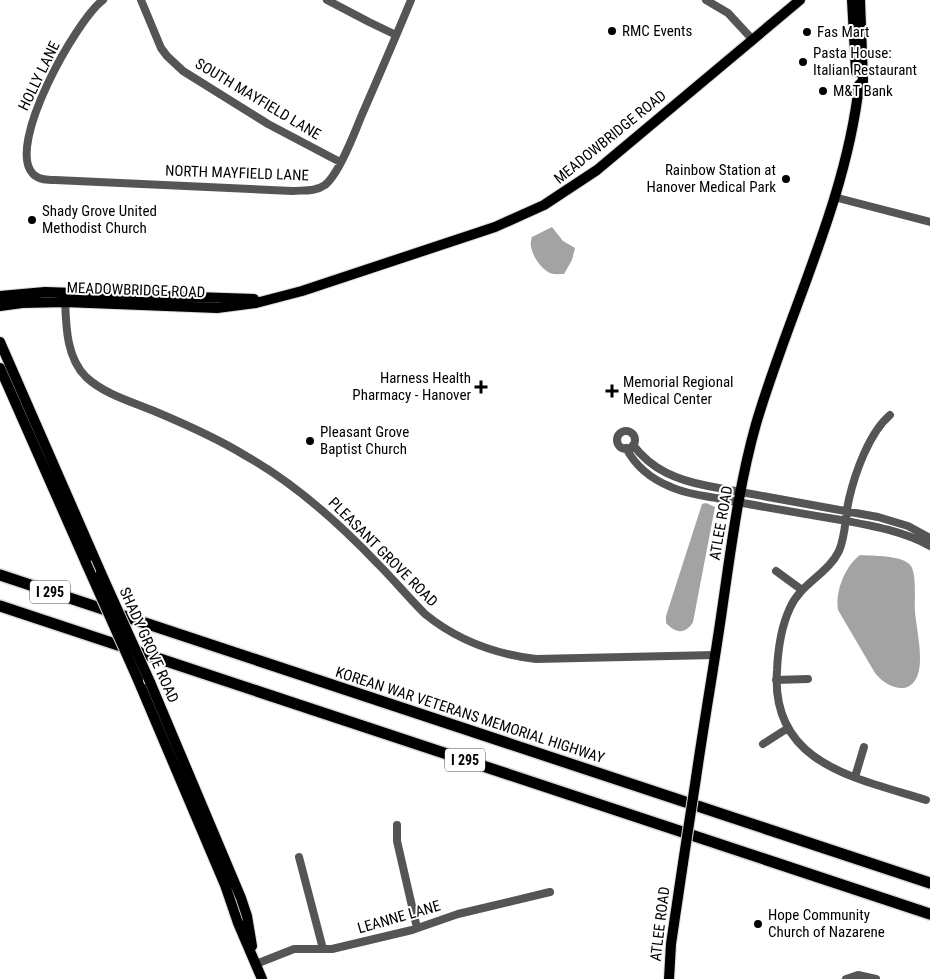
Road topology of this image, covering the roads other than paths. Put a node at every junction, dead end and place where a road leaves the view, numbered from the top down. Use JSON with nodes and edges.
{"nodes":[{"id":1,"x":103,"y":0,"type":"edge"},
{"id":2,"x":141,"y":0,"type":"edge"},
{"id":3,"x":327,"y":0,"type":"edge"},
{"id":4,"x":411,"y":0,"type":"edge"},
{"id":5,"x":706,"y":0,"type":"edge"},
{"id":6,"x":800,"y":0,"type":"edge"},
{"id":7,"x":852,"y":0,"type":"edge"},
{"id":8,"x":860,"y":0,"type":"edge"},
{"id":9,"x":396,"y":35,"type":"junction"},
{"id":10,"x":752,"y":39,"type":"junction"},
{"id":11,"x":859,"y":85,"type":"junction"},
{"id":12,"x":340,"y":162,"type":"junction"},
{"id":13,"x":34,"y":174,"type":"joint"},
{"id":14,"x":834,"y":197,"type":"junction"},
{"id":15,"x":930,"y":222,"type":"edge"},
{"id":16,"x":0,"y":296,"type":"edge"},
{"id":17,"x":65,"y":297,"type":"junction"},
{"id":18,"x":0,"y":306,"type":"edge"},
{"id":19,"x":0,"y":342,"type":"edge"},
{"id":20,"x":0,"y":368,"type":"edge"},
{"id":21,"x":890,"y":415,"type":"dead end"},
{"id":22,"x":629,"y":447,"type":"dead end"},
{"id":23,"x":740,"y":497,"type":"junction"},
{"id":24,"x":847,"y":511,"type":"junction"},
{"id":25,"x":846,"y":521,"type":"junction"},
{"id":26,"x":930,"y":538,"type":"edge"},
{"id":27,"x":930,"y":546,"type":"edge"},
{"id":28,"x":776,"y":570,"type":"dead end"},
{"id":29,"x":3,"y":576,"type":"edge"},
{"id":30,"x":802,"y":590,"type":"junction"},
{"id":31,"x":0,"y":606,"type":"edge"},
{"id":32,"x":715,"y":655,"type":"junction"},
{"id":33,"x":808,"y":679,"type":"dead end"},
{"id":34,"x":776,"y":680,"type":"junction"},
{"id":35,"x":788,"y":728,"type":"junction"},
{"id":36,"x":763,"y":744,"type":"dead end"},
{"id":37,"x":864,"y":747,"type":"dead end"},
{"id":38,"x":189,"y":774,"type":"junction"},
{"id":39,"x":855,"y":776,"type":"junction"},
{"id":40,"x":179,"y":778,"type":"junction"},
{"id":41,"x":926,"y":800,"type":"dead end"},
{"id":42,"x":397,"y":825,"type":"dead end"},
{"id":43,"x":299,"y":858,"type":"dead end"},
{"id":44,"x":930,"y":883,"type":"edge"},
{"id":45,"x":550,"y":892,"type":"dead end"},
{"id":46,"x":930,"y":914,"type":"edge"},
{"id":47,"x":417,"y":928,"type":"junction"},
{"id":48,"x":323,"y":949,"type":"junction"},
{"id":49,"x":256,"y":964,"type":"junction"},
{"id":50,"x":262,"y":979,"type":"edge"},
{"id":51,"x":669,"y":979,"type":"edge"},
{"id":52,"x":846,"y":979,"type":"edge"},
{"id":53,"x":876,"y":979,"type":"edge"}],
"edges":[{"from":1,"to":13,"type":"street","name":"HOLLY LANE"},
{"from":2,"to":12,"type":"street","name":"SOUTH MAYFIELD LANE"},
{"from":3,"to":9,"type":"street"},
{"from":4,"to":9,"type":"street","name":"NORTH MAYFIELD LANE"},
{"from":5,"to":10,"type":"street"},
{"from":6,"to":10,"type":"main road","name":"MEADOWBRIDGE ROAD"},
{"from":7,"to":11,"type":"main road","name":"ATLEE ROAD"},
{"from":8,"to":11,"type":"main road","name":"ATLEE ROAD"},
{"from":9,"to":12,"type":"street","name":"NORTH MAYFIELD LANE"},
{"from":10,"to":17,"type":"main road","name":"MEADOWBRIDGE ROAD"},
{"from":11,"to":14,"type":"main road","name":"ATLEE ROAD"},
{"from":12,"to":13,"type":"street","name":"NORTH MAYFIELD LANE"},
{"from":14,"to":15,"type":"street"},
{"from":14,"to":23,"type":"main road","name":"ATLEE ROAD"},
{"from":16,"to":17,"type":"main road","name":"MEADOWBRIDGE ROAD"},
{"from":17,"to":18,"type":"main road","name":"MEADOWBRIDGE ROAD"},
{"from":17,"to":32,"type":"street","name":"PLEASANT GROVE ROAD"},
{"from":19,"to":38,"type":"main road","name":"SHADY GROVE ROAD","bridge":true},
{"from":20,"to":40,"type":"main road","name":"SHADY GROVE ROAD","bridge":true},
{"from":21,"to":24,"type":"street"},
{"from":22,"to":23,"type":"street"},
{"from":23,"to":24,"type":"street"},
{"from":23,"to":25,"type":"street"},
{"from":23,"to":32,"type":"main road","name":"ATLEE ROAD"},
{"from":24,"to":25,"type":"street"},
{"from":24,"to":26,"type":"street"},
{"from":25,"to":27,"type":"street"},
{"from":25,"to":30,"type":"street"},
{"from":28,"to":30,"type":"street"},
{"from":29,"to":44,"type":"highway","name":"KOREAN WAR VETERANS MEMORIAL HIGHWAY","number":"I 295"},
{"from":30,"to":34,"type":"street"},
{"from":31,"to":46,"type":"highway","number":"I 295"},
{"from":32,"to":51,"type":"main road","name":"ATLEE ROAD","bridge":true},
{"from":33,"to":34,"type":"street"},
{"from":34,"to":35,"type":"street"},
{"from":35,"to":36,"type":"street"},
{"from":35,"to":39,"type":"street"},
{"from":37,"to":39,"type":"street"},
{"from":38,"to":40,"type":"main road"},
{"from":38,"to":49,"type":"main road","name":"SHADY GROVE ROAD"},
{"from":39,"to":41,"type":"street"},
{"from":40,"to":49,"type":"main road","name":"SHADY GROVE ROAD"},
{"from":42,"to":47,"type":"street"},
{"from":43,"to":48,"type":"street"},
{"from":45,"to":47,"type":"street","name":"LEANNE LANE"},
{"from":47,"to":48,"type":"street","name":"LEANNE LANE"},
{"from":48,"to":49,"type":"street","name":"LEANNE LANE"},
{"from":49,"to":50,"type":"main road","name":"SHADY GROVE ROAD"},
{"from":52,"to":53,"type":"street"}]}
